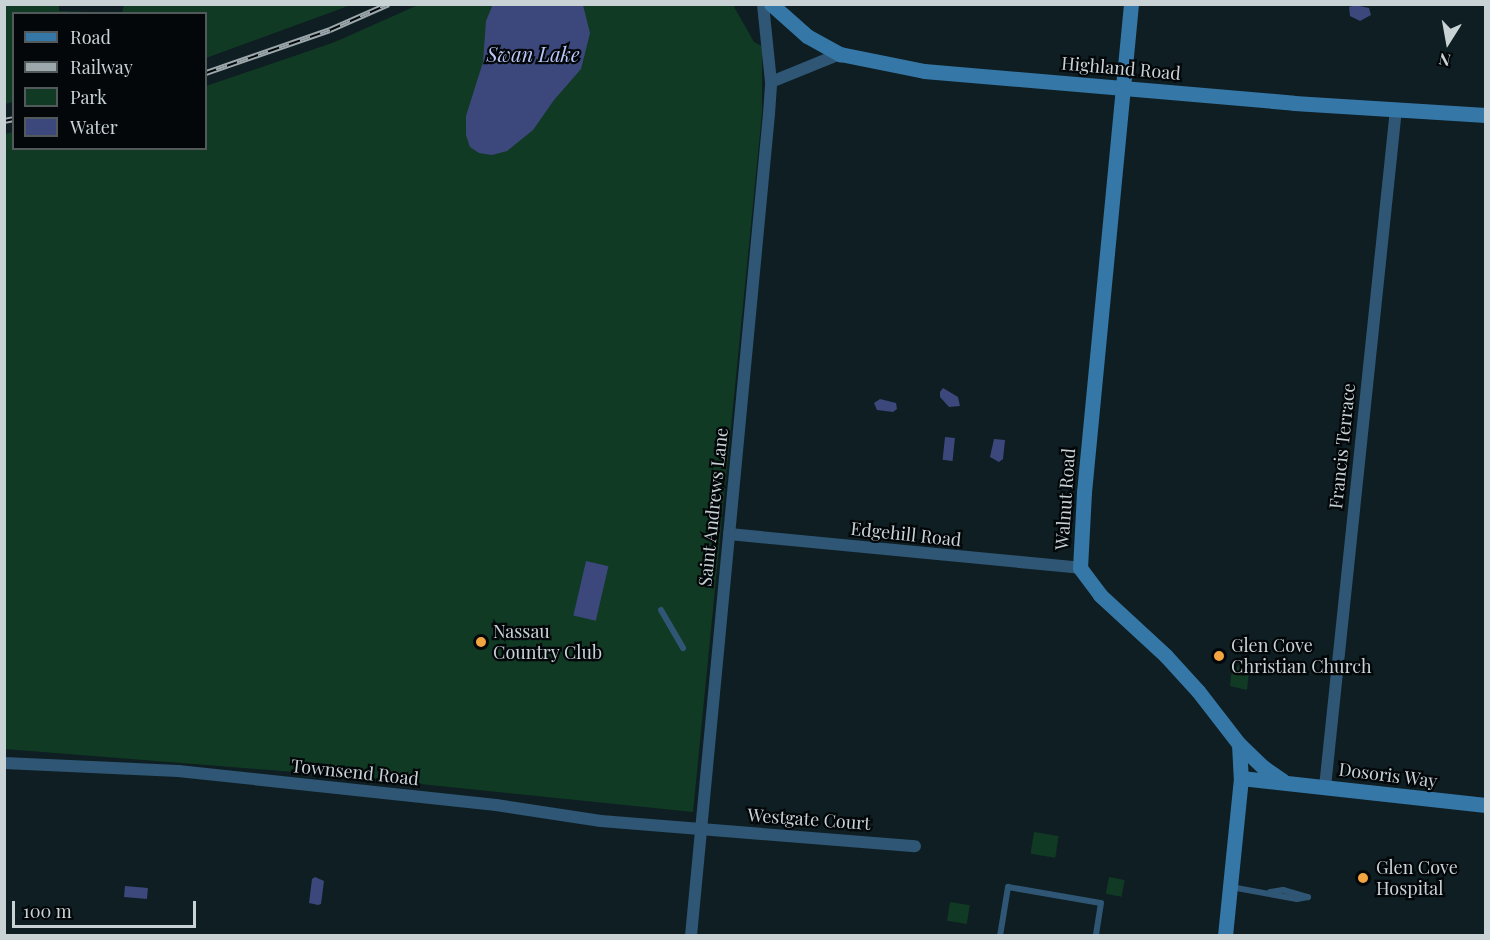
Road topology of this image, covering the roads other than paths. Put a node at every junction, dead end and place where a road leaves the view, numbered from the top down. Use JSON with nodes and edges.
{"nodes":[{"id":1,"x":763,"y":4,"type":"edge"},
{"id":2,"x":771,"y":4,"type":"edge"},
{"id":3,"x":1131,"y":4,"type":"edge"},
{"id":4,"x":840,"y":54,"type":"junction"},
{"id":5,"x":771,"y":82,"type":"junction"},
{"id":6,"x":1123,"y":88,"type":"junction"},
{"id":7,"x":1396,"y":109,"type":"junction"},
{"id":8,"x":1485,"y":115,"type":"edge"},
{"id":9,"x":729,"y":534,"type":"junction"},
{"id":10,"x":1080,"y":568,"type":"junction"},
{"id":11,"x":661,"y":610,"type":"dead end"},
{"id":12,"x":683,"y":648,"type":"dead end"},
{"id":13,"x":1239,"y":744,"type":"junction"},
{"id":14,"x":4,"y":763,"type":"edge"},
{"id":15,"x":1241,"y":778,"type":"junction"},
{"id":16,"x":1286,"y":783,"type":"junction"},
{"id":17,"x":1325,"y":787,"type":"junction"},
{"id":18,"x":1485,"y":805,"type":"edge"},
{"id":19,"x":700,"y":830,"type":"junction"},
{"id":20,"x":915,"y":846,"type":"dead end"},
{"id":21,"x":1230,"y":887,"type":"junction"},
{"id":22,"x":1270,"y":892,"type":"junction"},
{"id":23,"x":690,"y":936,"type":"edge"},
{"id":24,"x":1000,"y":936,"type":"edge"},
{"id":25,"x":1096,"y":936,"type":"edge"},
{"id":26,"x":1225,"y":936,"type":"edge"}],
"edges":[{"from":1,"to":5,"type":"street","name":"Saint Andrews Lane"},
{"from":2,"to":4,"type":"street","name":"Highland Road"},
{"from":3,"to":6,"type":"street","name":"Walnut Road"},
{"from":4,"to":5,"type":"street"},
{"from":4,"to":6,"type":"street","name":"Highland Road"},
{"from":5,"to":9,"type":"street","name":"Saint Andrews Lane"},
{"from":6,"to":7,"type":"street","name":"Highland Road"},
{"from":6,"to":10,"type":"street","name":"Walnut Road"},
{"from":7,"to":8,"type":"street","name":"Highland Road"},
{"from":7,"to":17,"type":"street","name":"Francis Terrace"},
{"from":9,"to":10,"type":"street","name":"Edgehill Road"},
{"from":9,"to":19,"type":"street","name":"Saint Andrews Lane"},
{"from":10,"to":13,"type":"street","name":"Walnut Road"},
{"from":11,"to":12,"type":"lane"},
{"from":13,"to":15,"type":"street"},
{"from":13,"to":16,"type":"street","name":"Dosoris Way"},
{"from":14,"to":19,"type":"street","name":"Townsend Road"},
{"from":15,"to":16,"type":"street","name":"Dosoris Way"},
{"from":15,"to":21,"type":"street"},
{"from":16,"to":17,"type":"street","name":"Dosoris Way"},
{"from":17,"to":18,"type":"street","name":"Dosoris Way"},
{"from":19,"to":20,"type":"street","name":"Westgate Court"},
{"from":19,"to":23,"type":"street","name":"Saint Andrews Lane"},
{"from":21,"to":22,"type":"lane"},
{"from":21,"to":26,"type":"street"},
{"from":22,"to":22,"type":"lane"},
{"from":24,"to":25,"type":"lane"}]}
